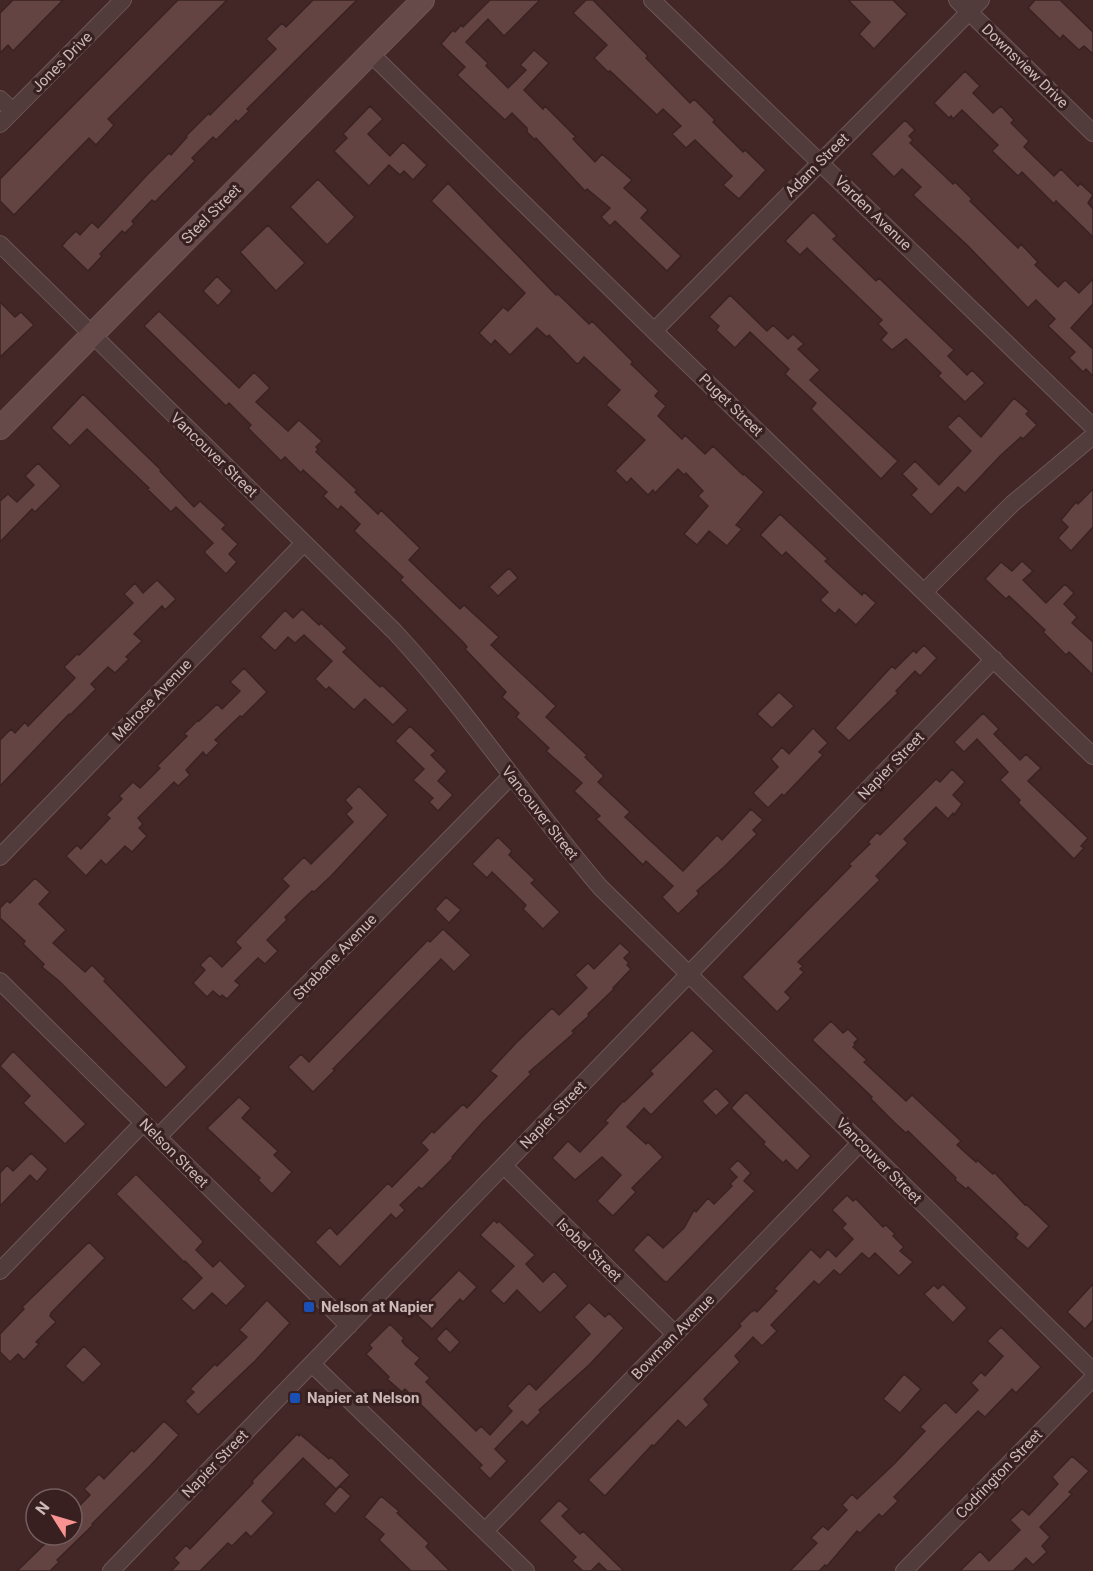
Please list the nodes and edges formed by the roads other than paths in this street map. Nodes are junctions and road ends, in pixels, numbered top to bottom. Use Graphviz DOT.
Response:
graph roads {
  1 [pos="123,0"];
  2 [pos="423,0"];
  3 [pos="652,0"];
  4 [pos="969,4"];
  5 [pos="370,53"];
  6 [pos="0,99"];
  7 [pos="13,111"];
  8 [pos="0,124"];
  9 [pos="1093,133"];
  10 [pos="819,163"];
  11 [pos="0,244"];
  12 [pos="654,331"];
  13 [pos="91,335"];
  14 [pos="1093,427"];
  15 [pos="0,428"];
  16 [pos="1093,436"];
  17 [pos="304,543"];
  18 [pos="924,592"];
  19 [pos="994,659"];
  20 [pos="1093,756"];
  21 [pos="511,777"];
  22 [pos="0,857"];
  23 [pos="689,975"];
  24 [pos="0,981"];
  25 [pos="143,1123"];
  26 [pos="158,1137"];
  27 [pos="860,1143"];
  28 [pos="504,1166"];
  29 [pos="0,1271"];
  30 [pos="349,1326"];
  31 [pos="675,1334"];
  32 [pos="312,1364"];
  33 [pos="1093,1371"];
  34 [pos="1093,1377"];
  35 [pos="485,1531"];
  36 [pos="111,1571"];
  37 [pos="526,1571"];
  38 [pos="904,1571"];
  1 -- 7 [label="street, Jones Drive"];
  2 -- 5 [label="street, Steel Street"];
  3 -- 10 [label="street, Varden Avenue"];
  4 -- 9 [label="street, Downsview Drive"];
  4 -- 10 [label="street, Adam Street"];
  5 -- 12 [label="street, Puget Street"];
  5 -- 13 [label="street, Steel Street"];
  6 -- 7 [label="street"];
  7 -- 8 [label="street, Jones Drive"];
  10 -- 12 [label="street, Adam Street"];
  10 -- 14 [label="street, Varden Avenue"];
  11 -- 13 [label="street, Vancouver Street"];
  12 -- 18 [label="street, Puget Street"];
  13 -- 15 [label="street, Steel Street"];
  13 -- 17 [label="street, Vancouver Street"];
  16 -- 18 [label="street"];
  17 -- 21 [label="street, Vancouver Street"];
  17 -- 22 [label="street, Melrose Avenue"];
  18 -- 19 [label="street, Puget Street"];
  19 -- 20 [label="street, Puget Street"];
  19 -- 23 [label="street, Napier Street"];
  21 -- 23 [label="street, Vancouver Street"];
  21 -- 26 [label="street, Strabane Avenue"];
  23 -- 27 [label="street, Vancouver Street"];
  23 -- 28 [label="street, Napier Street"];
  24 -- 25 [label="street, Nelson Street"];
  25 -- 26 [label="street, Nelson Street"];
  25 -- 29 [label="street"];
  26 -- 30 [label="street, Nelson Street"];
  27 -- 31 [label="street, Bowman Avenue"];
  27 -- 33 [label="street, Vancouver Street"];
  28 -- 30 [label="street, Napier Street"];
  28 -- 31 [label="street, Isobel Street"];
  30 -- 32 [label="street, Napier Street"];
  31 -- 35 [label="street, Bowman Avenue"];
  32 -- 35 [label="street"];
  32 -- 36 [label="street, Napier Street"];
  34 -- 38 [label="street, Codrington Street"];
  35 -- 37 [label="street"];
}
